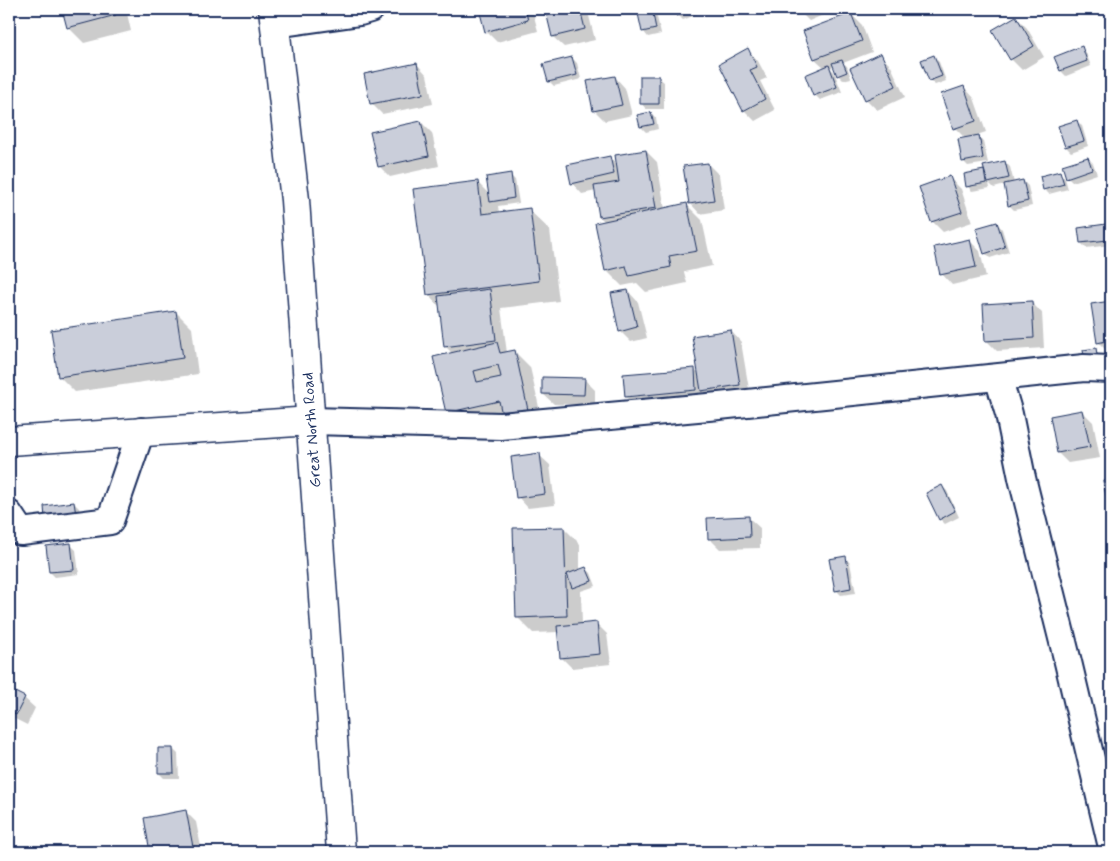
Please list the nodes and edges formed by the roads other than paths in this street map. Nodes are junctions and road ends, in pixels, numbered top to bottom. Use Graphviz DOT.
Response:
graph roads {
  1 [pos="370,9"];
  2 [pos="275,16"];
  3 [pos="1111,369"];
  4 [pos="998,376"];
  5 [pos="311,421"];
  6 [pos="141,431"];
  7 [pos="9,441"];
  8 [pos="9,514"];
  9 [pos="1111,842"];
  10 [pos="341,852"];
  1 -- 2 [label="street"];
  2 -- 5 [label="main road, Great North Road"];
  3 -- 4 [label="street"];
  4 -- 5 [label="street"];
  4 -- 9 [label="street"];
  5 -- 6 [label="main road"];
  5 -- 10 [label="main road, Great North Road"];
  6 -- 7 [label="main road"];
  6 -- 8 [label="street"];
}
